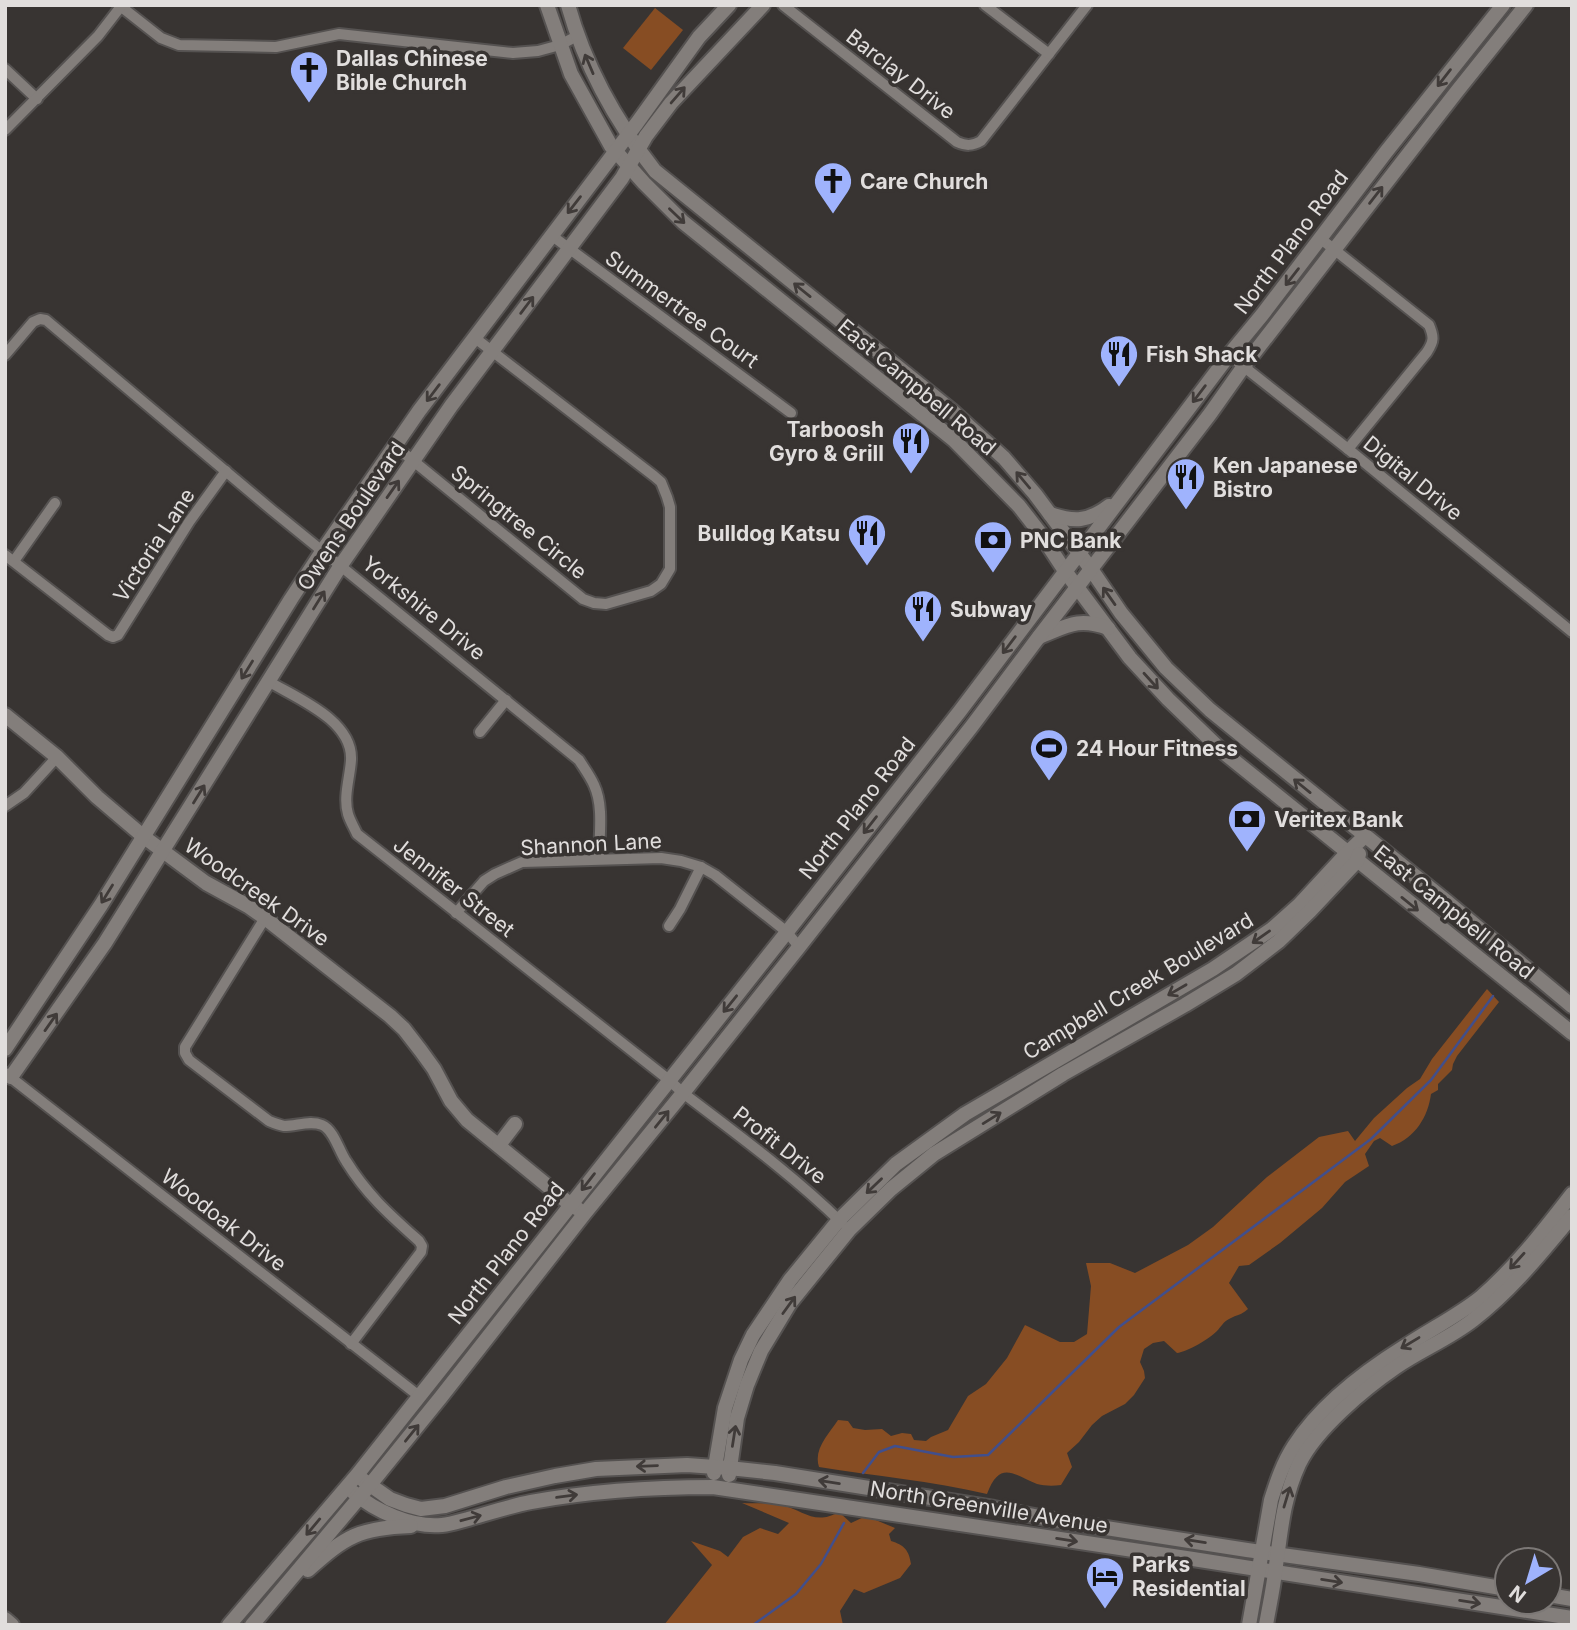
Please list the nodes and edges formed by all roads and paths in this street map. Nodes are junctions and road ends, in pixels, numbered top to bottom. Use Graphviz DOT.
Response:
graph roads {
  1 [pos="547,5"];
  2 [pos="568,5"];
  3 [pos="729,5"];
  4 [pos="763,5"];
  5 [pos="783,5"];
  6 [pos="985,5"];
  7 [pos="1087,5"];
  8 [pos="1503,5"];
  9 [pos="1526,5"];
  10 [pos="120,6"];
  11 [pos="577,36"];
  12 [pos="1473,41"];
  13 [pos="560,45"];
  14 [pos="1488,52"];
  15 [pos="1049,54"];
  16 [pos="5,69"];
  17 [pos="37,99"];
  18 [pos="5,130"];
  19 [pos="628,134"];
  20 [pos="638,150"];
  21 [pos="616,151"];
  22 [pos="1386,152"];
  23 [pos="1401,163"];
  24 [pos="629,167"];
  25 [pos="551,235"];
  26 [pos="1321,239"];
  27 [pos="569,249"];
  28 [pos="1334,249"];
  29 [pos="829,311"];
  30 [pos="815,328"];
  31 [pos="474,338"];
  32 [pos="492,352"];
  33 [pos="5,355"];
  34 [pos="1229,355"];
  35 [pos="1244,366"];
  36 [pos="931,394"];
  37 [pos="918,411"];
  38 [pos="791,413"];
  39 [pos="395,446"];
  40 [pos="1348,449"];
  41 [pos="413,461"];
  42 [pos="226,471"];
  43 [pos="1124,494"];
  44 [pos="55,503"];
  45 [pos="1050,514"];
  46 [pos="323,550"];
  47 [pos="1079,553"];
  48 [pos="10,558"];
  49 [pos="341,565"];
  50 [pos="1091,569"];
  51 [pos="1065,571"];
  52 [pos="1077,586"];
  53 [pos="1108,628"];
  54 [pos="1572,632"];
  55 [pos="1038,638"];
  56 [pos="268,681"];
  57 [pos="506,700"];
  58 [pos="960,710"];
  59 [pos="5,715"];
  60 [pos="972,726"];
  61 [pos="480,732"];
  62 [pos="57,757"];
  63 [pos="5,806"];
  64 [pos="1365,836"];
  65 [pos="144,837"];
  66 [pos="163,852"];
  67 [pos="1352,857"];
  68 [pos="599,859"];
  69 [pos="701,867"];
  70 [pos="456,913"];
  71 [pos="264,918"];
  72 [pos="669,926"];
  73 [pos="787,932"];
  74 [pos="799,947"];
  75 [pos="1235,955"];
  76 [pos="1243,968"];
  77 [pos="1572,1006"];
  78 [pos="1572,1033"];
  79 [pos="1101,1044"];
  80 [pos="5,1049"];
  81 [pos="8,1075"];
  82 [pos="669,1080"];
  83 [pos="683,1093"];
  84 [pos="515,1124"];
  85 [pos="499,1145"];
  86 [pos="1572,1194"];
  87 [pos="571,1205"];
  88 [pos="585,1213"];
  89 [pos="1572,1216"];
  90 [pos="844,1225"];
  91 [pos="351,1344"];
  92 [pos="419,1396"];
  93 [pos="441,1397"];
  94 [pos="722,1467"];
  95 [pos="352,1480"];
  96 [pos="720,1488"];
  97 [pos="365,1492"];
  98 [pos="441,1525"];
  99 [pos="1262,1553"];
  100 [pos="1277,1555"];
  101 [pos="1259,1569"];
  102 [pos="1275,1572"];
  103 [pos="1419,1574"];
  104 [pos="1493,1586"];
  105 [pos="1415,1593"];
  106 [pos="1570,1599"];
  107 [pos="273,1601"];
  108 [pos="1569,1618"];
  109 [pos="5,1619"];
  110 [pos="12,1625"];
  111 [pos="229,1625"];
  112 [pos="252,1625"];
  113 [pos="1249,1625"];
  114 [pos="1266,1625"];
  1 -- 13 [label="main road, East Campbell Road"];
  2 -- 11 [label="main road, East Campbell Road"];
  3 -- 19 [label="main road, Owens Boulevard"];
  20 -- 4 [label="main road, Owens Boulevard, one-way"];
  5 -- 15 [label="street, Barclay Drive"];
  6 -- 15 [label="street"];
  7 -- 15 [label="street"];
  8 -- 12 [label="main road, North Plano Road"];
  9 -- 14 [label="main road, North Plano Road"];
  10 -- 13 [label="street"];
  10 -- 17 [label="street"];
  11 -- 13 [label="street"];
  19 -- 11 [label="main road, East Campbell Road, one-way"];
  12 -- 14 [label="main road"];
  12 -- 22 [label="main road, North Plano Road, one-way"];
  13 -- 21 [label="main road, East Campbell Road"];
  14 -- 23 [label="main road, North Plano Road"];
  16 -- 17 [label="street"];
  17 -- 18 [label="street"];
  19 -- 20 [label="main road, East Campbell Road"];
  19 -- 21 [label="main road, Owens Boulevard"];
  20 -- 24 [label="main road, Owens Boulevard"];
  29 -- 20 [label="main road, East Campbell Road, one-way"];
  21 -- 24 [label="main road, East Campbell Road"];
  21 -- 25 [label="main road, Owens Boulevard, one-way"];
  22 -- 23 [label="main road"];
  22 -- 26 [label="main road, North Plano Road"];
  28 -- 23 [label="main road, North Plano Road, one-way"];
  24 -- 27 [label="main road, Owens Boulevard"];
  24 -- 30 [label="main road, East Campbell Road, one-way"];
  25 -- 27 [label="street, Summertree Court"];
  25 -- 31 [label="main road, Owens Boulevard"];
  26 -- 28 [label="street"];
  26 -- 34 [label="main road, North Plano Road, one-way"];
  32 -- 27 [label="main road, Owens Boulevard, one-way"];
  27 -- 38 [label="street, Summertree Court"];
  28 -- 35 [label="main road, North Plano Road"];
  28 -- 40 [label="street"];
  29 -- 30 [label="main road"];
  29 -- 36 [label="main road, East Campbell Road"];
  30 -- 37 [label="main road, East Campbell Road"];
  31 -- 32 [label="street, Springtree Circle"];
  31 -- 39 [label="main road, Owens Boulevard, one-way"];
  32 -- 41 [label="main road, Owens Boulevard"];
  32 -- 41 [label="street, Springtree Circle"];
  33 -- 42 [label="street, Yorkshire Drive"];
  34 -- 35 [label="street, Digital Drive"];
  34 -- 43 [label="main road, North Plano Road, one-way"];
  35 -- 40 [label="street, Digital Drive"];
  35 -- 50 [label="main road, North Plano Road"];
  36 -- 37 [label="main road"];
  45 -- 36 [label="main road, East Campbell Road, one-way"];
  37 -- 51 [label="main road, East Campbell Road"];
  39 -- 41 [label="street, Springtree Circle"];
  39 -- 46 [label="main road, Owens Boulevard"];
  40 -- 54 [label="street, Digital Drive"];
  49 -- 41 [label="main road, Owens Boulevard, one-way"];
  42 -- 46 [label="street, Yorkshire Drive"];
  42 -- 48 [label="street, Victoria Lane"];
  43 -- 45 [label="main road"];
  43 -- 47 [label="main road, North Plano Road"];
  44 -- 48 [label="street"];
  45 -- 47 [label="main road, East Campbell Road"];
  46 -- 49 [label="street, Yorkshire Drive"];
  46 -- 65 [label="main road, Owens Boulevard, one-way"];
  47 -- 50 [label="main road, East Campbell Road"];
  47 -- 51 [label="main road, North Plano Road"];
  56 -- 49 [label="main road, Owens Boulevard, one-way"];
  49 -- 57 [label="street, Yorkshire Drive"];
  50 -- 52 [label="main road, North Plano Road"];
  64 -- 50 [label="main road, East Campbell Road, one-way"];
  51 -- 52 [label="main road, East Campbell Road"];
  51 -- 58 [label="main road, North Plano Road, one-way"];
  52 -- 53 [label="main road, East Campbell Road"];
  52 -- 55 [label="main road, North Plano Road"];
  53 -- 55 [label="main road"];
  53 -- 67 [label="main road, East Campbell Road, one-way"];
  55 -- 60 [label="main road, North Plano Road"];
  66 -- 56 [label="main road, Owens Boulevard, one-way"];
  56 -- 70 [label="street, Jennifer Street"];
  57 -- 61 [label="street"];
  57 -- 68 [label="street, Yorkshire Drive"];
  58 -- 60 [label="main road"];
  58 -- 73 [label="main road, North Plano Road, one-way"];
  59 -- 62 [label="main road, Woodcreek Drive"];
  60 -- 74 [label="main road, North Plano Road"];
  62 -- 63 [label="street"];
  62 -- 65 [label="main road, Woodcreek Drive"];
  64 -- 67 [label="main road, Campbell Creek Boulevard"];
  64 -- 77 [label="main road, East Campbell Road"];
  65 -- 66 [label="main road, Woodcreek Drive"];
  65 -- 80 [label="main road, Owens Boulevard, one-way"];
  66 -- 71 [label="main road, Woodcreek Drive"];
  81 -- 66 [label="main road, Owens Boulevard, one-way"];
  67 -- 75 [label="main road, Campbell Creek Boulevard, one-way"];
  67 -- 76 [label="main road, Campbell Creek Boulevard"];
  67 -- 78 [label="main road, East Campbell Road, one-way"];
  68 -- 69 [label="street, Shannon Lane"];
  68 -- 70 [label="street, Shannon Lane"];
  69 -- 72 [label="street"];
  69 -- 73 [label="street, Shannon Lane"];
  70 -- 82 [label="street, Jennifer Street"];
  71 -- 85 [label="main road, Woodcreek Drive"];
  71 -- 91 [label="street"];
  73 -- 74 [label="street, Shannon Lane"];
  73 -- 82 [label="main road, North Plano Road, one-way"];
  74 -- 83 [label="main road, North Plano Road"];
  75 -- 76 [label="main road"];
  75 -- 79 [label="main road, Campbell Creek Boulevard, one-way"];
  76 -- 79 [label="main road, Campbell Creek Boulevard"];
  79 -- 90 [label="main road, Campbell Creek Boulevard"];
  81 -- 91 [label="street, Woodoak Drive"];
  82 -- 83 [label="street, Jennifer Street"];
  82 -- 87 [label="main road, North Plano Road, one-way"];
  88 -- 83 [label="main road, North Plano Road, one-way"];
  83 -- 90 [label="street, Profit Drive"];
  84 -- 85 [label="main road"];
  85 -- 87 [label="main road, Woodcreek Drive"];
  86 -- 99 [label="main road, one-way"];
  87 -- 88 [label="main road, Woodcreek Drive"];
  87 -- 92 [label="main road, North Plano Road"];
  88 -- 93 [label="main road, North Plano Road"];
  100 -- 89 [label="main road, one-way"];
  90 -- 94 [label="main road, Campbell Creek Boulevard"];
  91 -- 92 [label="street, Woodoak Drive"];
  92 -- 93 [label="main road"];
  92 -- 95 [label="main road, North Plano Road"];
  97 -- 93 [label="main road, North Plano Road, one-way"];
  94 -- 96 [label="main road, Campbell Creek Boulevard"];
  94 -- 97 [label="main road, North Greenville Avenue, one-way"];
  99 -- 94 [label="main road, North Greenville Avenue, one-way"];
  95 -- 97 [label="main road"];
  95 -- 111 [label="main road, North Plano Road, one-way"];
  98 -- 96 [label="main road, North Greenville Avenue, one-way"];
  96 -- 101 [label="main road, North Greenville Avenue, one-way"];
  97 -- 98 [label="main road, North Greenville Avenue"];
  97 -- 107 [label="main road, North Plano Road"];
  98 -- 107 [label="main road"];
  99 -- 100 [label="main road, North Greenville Avenue"];
  99 -- 101 [label="main road"];
  100 -- 102 [label="main road"];
  100 -- 103 [label="main road, North Greenville Avenue"];
  101 -- 102 [label="main road, North Greenville Avenue"];
  101 -- 113 [label="main road"];
  102 -- 105 [label="main road, North Greenville Avenue, one-way"];
  102 -- 114 [label="main road"];
  103 -- 104 [label="main road, North Greenville Avenue"];
  103 -- 105 [label="main road"];
  105 -- 108 [label="main road, North Greenville Avenue, one-way"];
  106 -- 108 [label="main road"];
  107 -- 112 [label="main road, North Plano Road"];
  109 -- 110 [label="main road"];
}
